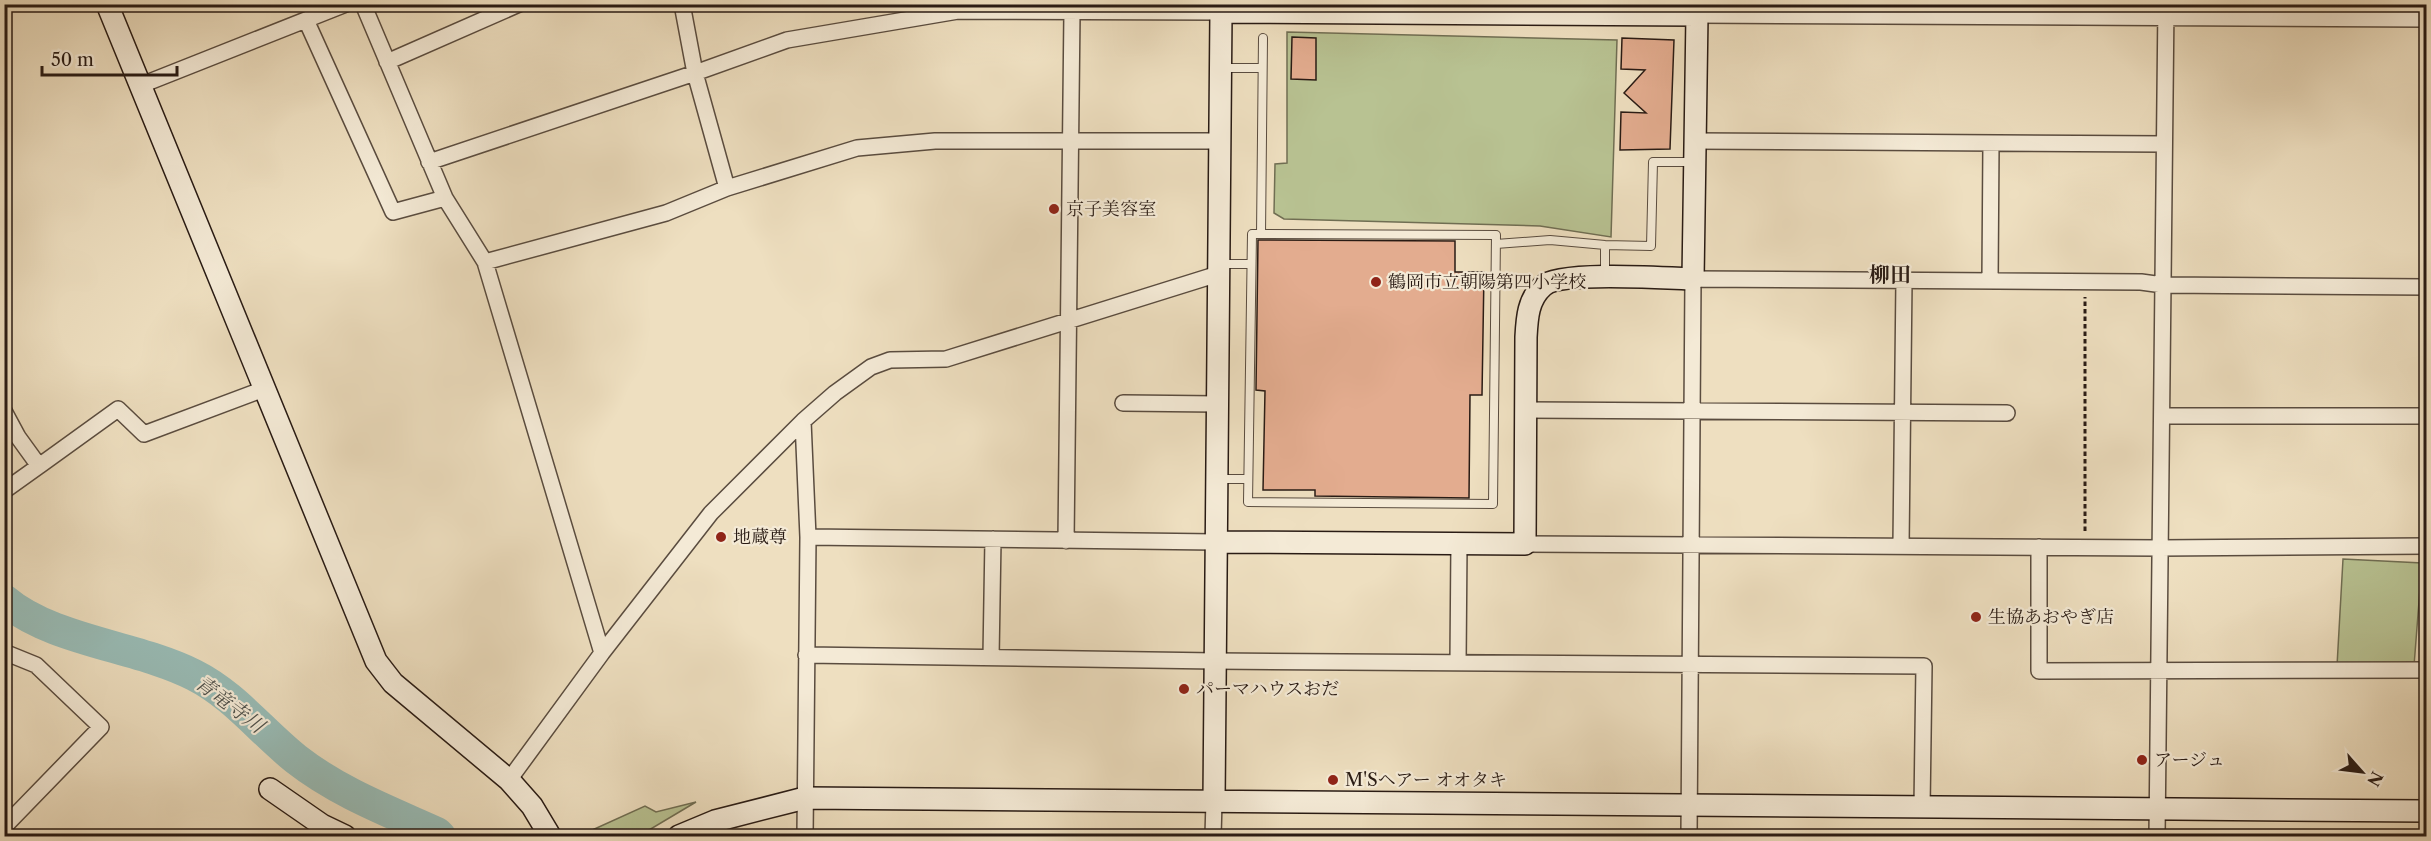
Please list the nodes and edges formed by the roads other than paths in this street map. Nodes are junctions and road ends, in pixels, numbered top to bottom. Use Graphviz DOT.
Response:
graph roads {
  1 [pos="107,4"];
  2 [pos="346,4"];
  3 [pos="363,4"];
  4 [pos="519,4"];
  5 [pos="682,4"];
  6 [pos="957,8"];
  7 [pos="1071,8"];
  8 [pos="1221,8"];
  9 [pos="2054,11"];
  10 [pos="2165,11"];
  11 [pos="1697,15"];
  12 [pos="2427,19"];
  13 [pos="306,20"];
  14 [pos="1263,38"];
  15 [pos="387,62"];
  16 [pos="1220,68"];
  17 [pos="1262,68"];
  18 [pos="695,74"];
  19 [pos="139,86"];
  20 [pos="1071,141"];
  21 [pos="1220,141"];
  22 [pos="1695,141"];
  23 [pos="1991,143"];
  24 [pos="2164,144"];
  25 [pos="429,162"];
  26 [pos="1695,162"];
  27 [pos="727,188"];
  28 [pos="445,198"];
  29 [pos="1261,234"];
  30 [pos="1496,244"];
  31 [pos="1605,245"];
  32 [pos="485,262"];
  33 [pos="1251,264"];
  34 [pos="1218,269"];
  35 [pos="1605,278"];
  36 [pos="1693,279"];
  37 [pos="1904,280"];
  38 [pos="1990,281"];
  39 [pos="2163,285"];
  40 [pos="2427,287"];
  41 [pos="1067,322"];
  42 [pos="264,389"];
  43 [pos="1123,403"];
  44 [pos="1217,404"];
  45 [pos="1526,410"];
  46 [pos="4,411"];
  47 [pos="1693,411"];
  48 [pos="1903,413"];
  49 [pos="2007,413"];
  50 [pos="2162,416"];
  51 [pos="2427,416"];
  52 [pos="803,422"];
  53 [pos="39,466"];
  54 [pos="1216,479"];
  55 [pos="1248,479"];
  56 [pos="4,491"];
  57 [pos="808,537"];
  58 [pos="993,539"];
  59 [pos="1066,541"];
  60 [pos="1215,542"];
  61 [pos="1459,543"];
  62 [pos="1525,544"];
  63 [pos="1692,545"];
  64 [pos="1901,546"];
  65 [pos="2427,546"];
  66 [pos="2039,547"];
  67 [pos="2160,548"];
  68 [pos="4,652"];
  69 [pos="602,653"];
  70 [pos="806,655"];
  71 [pos="991,657"];
  72 [pos="1215,661"];
  73 [pos="1458,663"];
  74 [pos="1691,664"];
  75 [pos="2427,670"];
  76 [pos="2159,671"];
  77 [pos="509,780"];
  78 [pos="270,789"];
  79 [pos="805,798"];
  80 [pos="1214,801"];
  81 [pos="1689,805"];
  82 [pos="1922,807"];
  83 [pos="2158,808"];
  84 [pos="2427,810"];
  85 [pos="6,834"];
  86 [pos="345,837"];
  87 [pos="550,837"];
  88 [pos="680,837"];
  89 [pos="805,837"];
  90 [pos="1213,837"];
  91 [pos="1689,837"];
  92 [pos="2157,837"];
  1 -- 19 [label="street"];
  2 -- 13 [label="street"];
  3 -- 15 [label="street"];
  4 -- 15 [label="street"];
  5 -- 18 [label="street"];
  6 -- 7 [label="street"];
  6 -- 18 [label="street"];
  7 -- 8 [label="street"];
  7 -- 20 [label="street"];
  8 -- 11 [label="street"];
  8 -- 16 [label="street"];
  9 -- 10 [label="street"];
  9 -- 11 [label="street"];
  10 -- 12 [label="street"];
  10 -- 24 [label="street"];
  11 -- 22 [label="street"];
  13 -- 19 [label="street"];
  13 -- 28 [label="street"];
  14 -- 17 [label="lane"];
  15 -- 25 [label="street"];
  16 -- 17 [label="lane"];
  16 -- 21 [label="street"];
  17 -- 29 [label="lane"];
  18 -- 25 [label="street"];
  18 -- 27 [label="street"];
  19 -- 42 [label="street"];
  20 -- 21 [label="street"];
  20 -- 27 [label="street"];
  20 -- 41 [label="street"];
  21 -- 34 [label="street"];
  22 -- 23 [label="street"];
  22 -- 26 [label="street"];
  23 -- 24 [label="street"];
  23 -- 38 [label="street"];
  24 -- 39 [label="street"];
  25 -- 28 [label="street"];
  26 -- 31 [label="lane"];
  26 -- 36 [label="street"];
  27 -- 32 [label="street"];
  28 -- 32 [label="street"];
  29 -- 30 [label="lane"];
  29 -- 33 [label="lane"];
  30 -- 31 [label="lane"];
  30 -- 55 [label="lane"];
  31 -- 35 [label="lane"];
  32 -- 69 [label="street"];
  33 -- 34 [label="lane"];
  33 -- 55 [label="lane"];
  34 -- 41 [label="street"];
  34 -- 44 [label="street"];
  35 -- 36 [label="street"];
  35 -- 45 [label="street"];
  36 -- 37 [label="street"];
  36 -- 47 [label="street"];
  37 -- 38 [label="street"];
  37 -- 48 [label="street"];
  38 -- 39 [label="street"];
  39 -- 40 [label="street"];
  39 -- 50 [label="street"];
  41 -- 52 [label="street"];
  41 -- 59 [label="street"];
  42 -- 53 [label="street"];
  42 -- 77 [label="street"];
  43 -- 44 [label="street"];
  44 -- 54 [label="street"];
  45 -- 47 [label="street"];
  45 -- 62 [label="street"];
  46 -- 53 [label="street"];
  47 -- 48 [label="street"];
  47 -- 63 [label="street"];
  48 -- 49 [label="street"];
  48 -- 64 [label="street"];
  50 -- 51 [label="street"];
  50 -- 67 [label="street"];
  52 -- 57 [label="street"];
  52 -- 69 [label="street"];
  53 -- 56 [label="street"];
  54 -- 55 [label="lane"];
  54 -- 60 [label="street"];
  57 -- 58 [label="street"];
  57 -- 70 [label="street"];
  58 -- 59 [label="street"];
  58 -- 71 [label="street"];
  59 -- 60 [label="street"];
  60 -- 61 [label="street"];
  60 -- 72 [label="street"];
  61 -- 62 [label="street"];
  61 -- 73 [label="street"];
  62 -- 63 [label="street"];
  63 -- 64 [label="street"];
  63 -- 74 [label="street"];
  64 -- 66 [label="street"];
  65 -- 67 [label="street"];
  66 -- 67 [label="street"];
  66 -- 76 [label="street"];
  67 -- 76 [label="street"];
  68 -- 85 [label="street"];
  69 -- 77 [label="street"];
  70 -- 71 [label="street"];
  70 -- 79 [label="street"];
  71 -- 72 [label="street"];
  72 -- 73 [label="street"];
  72 -- 80 [label="street"];
  73 -- 74 [label="street"];
  74 -- 81 [label="street"];
  74 -- 82 [label="street"];
  75 -- 76 [label="street"];
  76 -- 83 [label="street"];
  77 -- 87 [label="street"];
  78 -- 86 [label="street"];
  79 -- 80 [label="street"];
  79 -- 88 [label="street"];
  79 -- 89 [label="street"];
  80 -- 81 [label="street"];
  80 -- 90 [label="street"];
  81 -- 82 [label="street"];
  81 -- 91 [label="street"];
  82 -- 83 [label="street"];
  83 -- 84 [label="street"];
  83 -- 92 [label="street"];
}
